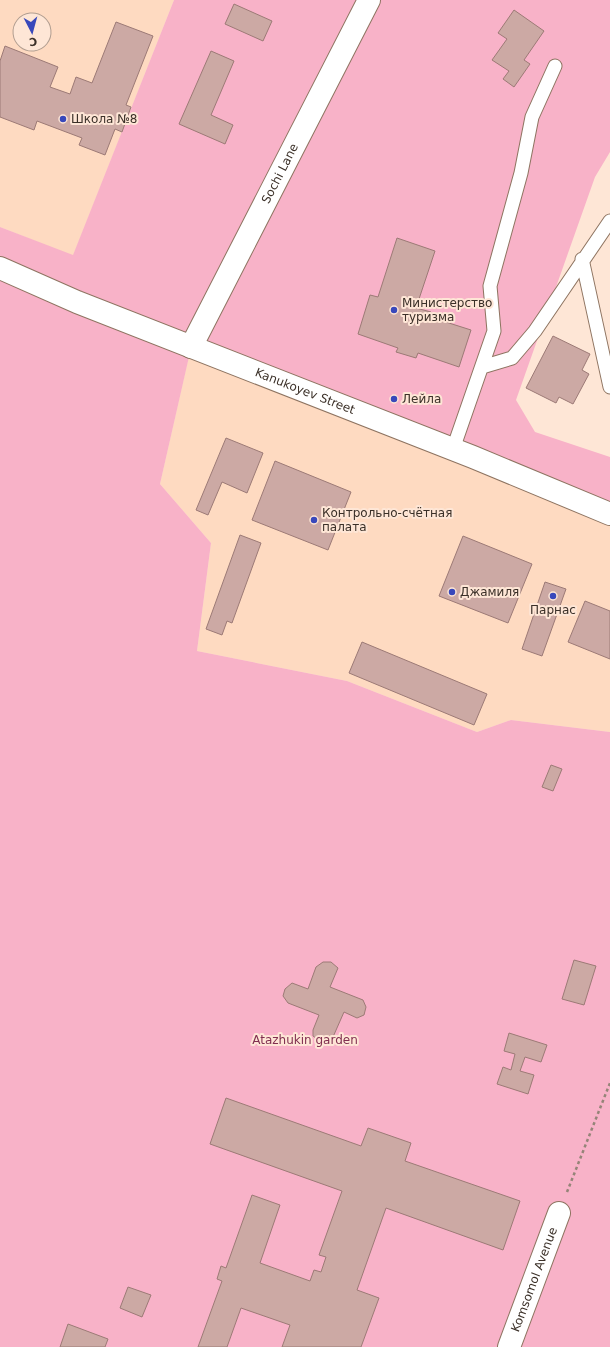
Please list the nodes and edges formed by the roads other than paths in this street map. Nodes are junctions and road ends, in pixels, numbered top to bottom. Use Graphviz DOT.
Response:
graph roads {
  1 [pos="369,0"];
  2 [pos="555,66"];
  3 [pos="610,221"];
  4 [pos="582,259"];
  5 [pos="0,268"];
  6 [pos="191,347"];
  7 [pos="482,367"];
  8 [pos="610,387"];
  9 [pos="453,449"];
  10 [pos="610,514"];
  11 [pos="559,1213"];
  12 [pos="508,1347"];
  1 -- 6 [label="street, Sochi Lane"];
  2 -- 7 [label="lane"];
  3 -- 4 [label="lane"];
  4 -- 7 [label="lane"];
  4 -- 8 [label="lane"];
  5 -- 6 [label="street, Kanukoyev Street"];
  6 -- 9 [label="street, Kanukoyev Street"];
  7 -- 9 [label="lane"];
  9 -- 10 [label="street, Kanukoyev Street"];
  11 -- 12 [label="street, Komsomol Avenue"];
}
